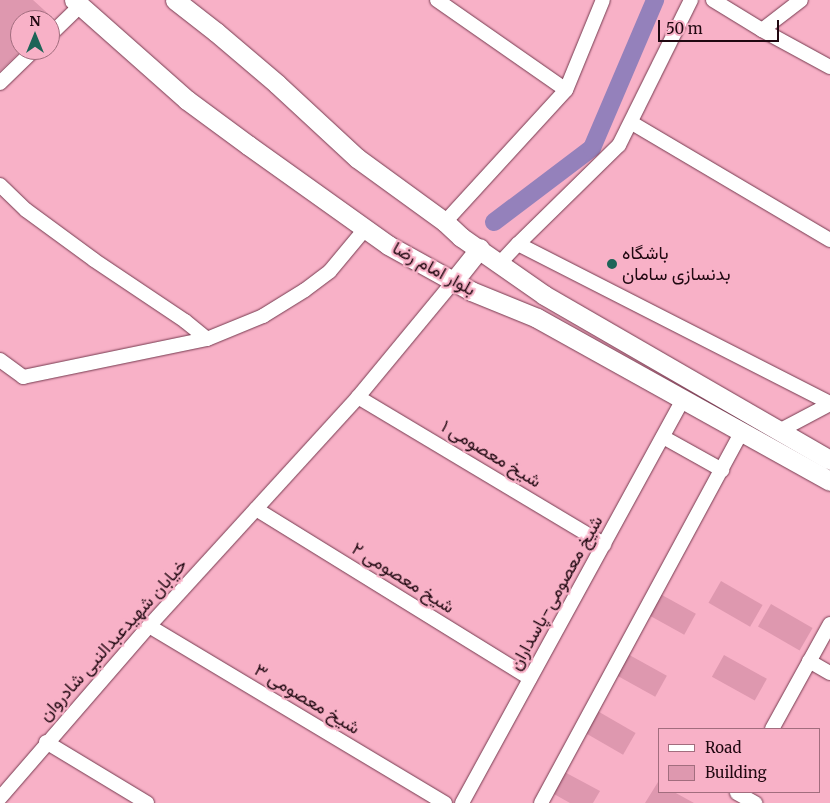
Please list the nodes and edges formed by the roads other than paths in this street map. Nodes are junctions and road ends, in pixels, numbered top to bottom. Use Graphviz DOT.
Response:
graph roads {
  1 [pos="175,0"];
  2 [pos="436,0"];
  3 [pos="603,0"];
  4 [pos="690,0"];
  5 [pos="713,0"];
  6 [pos="802,0"];
  7 [pos="77,3"];
  8 [pos="60,23"];
  9 [pos="762,30"];
  10 [pos="24,60"];
  11 [pos="830,67"];
  12 [pos="0,83"];
  13 [pos="566,90"];
  14 [pos="632,123"];
  15 [pos="0,185"];
  16 [pos="445,222"];
  17 [pos="365,229"];
  18 [pos="830,240"];
  19 [pos="518,244"];
  20 [pos="480,248"];
  21 [pos="500,263"];
  22 [pos="453,282"];
  23 [pos="207,339"];
  24 [pos="0,360"];
  25 [pos="358,397"];
  26 [pos="683,400"];
  27 [pos="830,403"];
  28 [pos="779,430"];
  29 [pos="742,432"];
  30 [pos="663,437"];
  31 [pos="830,460"];
  32 [pos="722,470"];
  33 [pos="830,481"];
  34 [pos="256,509"];
  35 [pos="604,544"];
  36 [pos="830,624"];
  37 [pos="149,626"];
  38 [pos="810,661"];
  39 [pos="830,673"];
  40 [pos="530,678"];
  41 [pos="773,728"];
  42 [pos="46,742"];
  43 [pos="736,796"];
  44 [pos="0,798"];
  45 [pos="148,803"];
  46 [pos="445,803"];
  47 [pos="462,803"];
  48 [pos="541,803"];
  49 [pos="755,803"];
  1 -- 16 [label="main road"];
  2 -- 13 [label="street"];
  3 -- 13 [label="street"];
  4 -- 14 [label="street"];
  5 -- 9 [label="street"];
  6 -- 9 [label="street"];
  7 -- 8 [label="street"];
  7 -- 17 [label="main road, بلوار امام رضا"];
  9 -- 11 [label="street"];
  10 -- 12 [label="street"];
  13 -- 16 [label="street"];
  14 -- 18 [label="street"];
  14 -- 19 [label="street"];
  15 -- 23 [label="street"];
  16 -- 20 [label="main road"];
  17 -- 22 [label="main road, بلوار امام رضا"];
  17 -- 23 [label="street"];
  19 -- 21 [label="street"];
  19 -- 27 [label="street"];
  20 -- 21 [label="main road"];
  20 -- 22 [label="main road"];
  21 -- 28 [label="main road"];
  22 -- 25 [label="street"];
  22 -- 26 [label="main road, بلوار امام رضا"];
  23 -- 24 [label="street"];
  25 -- 34 [label="street, خیابان شهیدعبدالنبی شادروان"];
  25 -- 35 [label="street, شیخ معصومی ١"];
  26 -- 29 [label="main road, بلوار امام رضا"];
  26 -- 30 [label="street, شیخ معصومی-پاسداران"];
  27 -- 28 [label="street"];
  28 -- 31 [label="main road"];
  29 -- 32 [label="street"];
  29 -- 33 [label="main road, بلوار امام رضا"];
  30 -- 32 [label="street"];
  30 -- 35 [label="street, شیخ معصومی-پاسداران"];
  32 -- 48 [label="street"];
  34 -- 37 [label="street, خیابان شهیدعبدالنبی شادروان"];
  34 -- 40 [label="street, شیخ معصومی ٢"];
  35 -- 40 [label="street, شیخ معصومی-پاسداران"];
  36 -- 38 [label="street"];
  37 -- 42 [label="street, خیابان شهیدعبدالنبی شادروان"];
  37 -- 46 [label="street, شیخ معصومی ٣"];
  38 -- 39 [label="street"];
  38 -- 41 [label="street"];
  40 -- 47 [label="street, شیخ معصومی-پاسداران"];
  42 -- 44 [label="street, خیابان شهیدعبدالنبی شادروان"];
  42 -- 45 [label="street"];
  43 -- 49 [label="street"];
}
